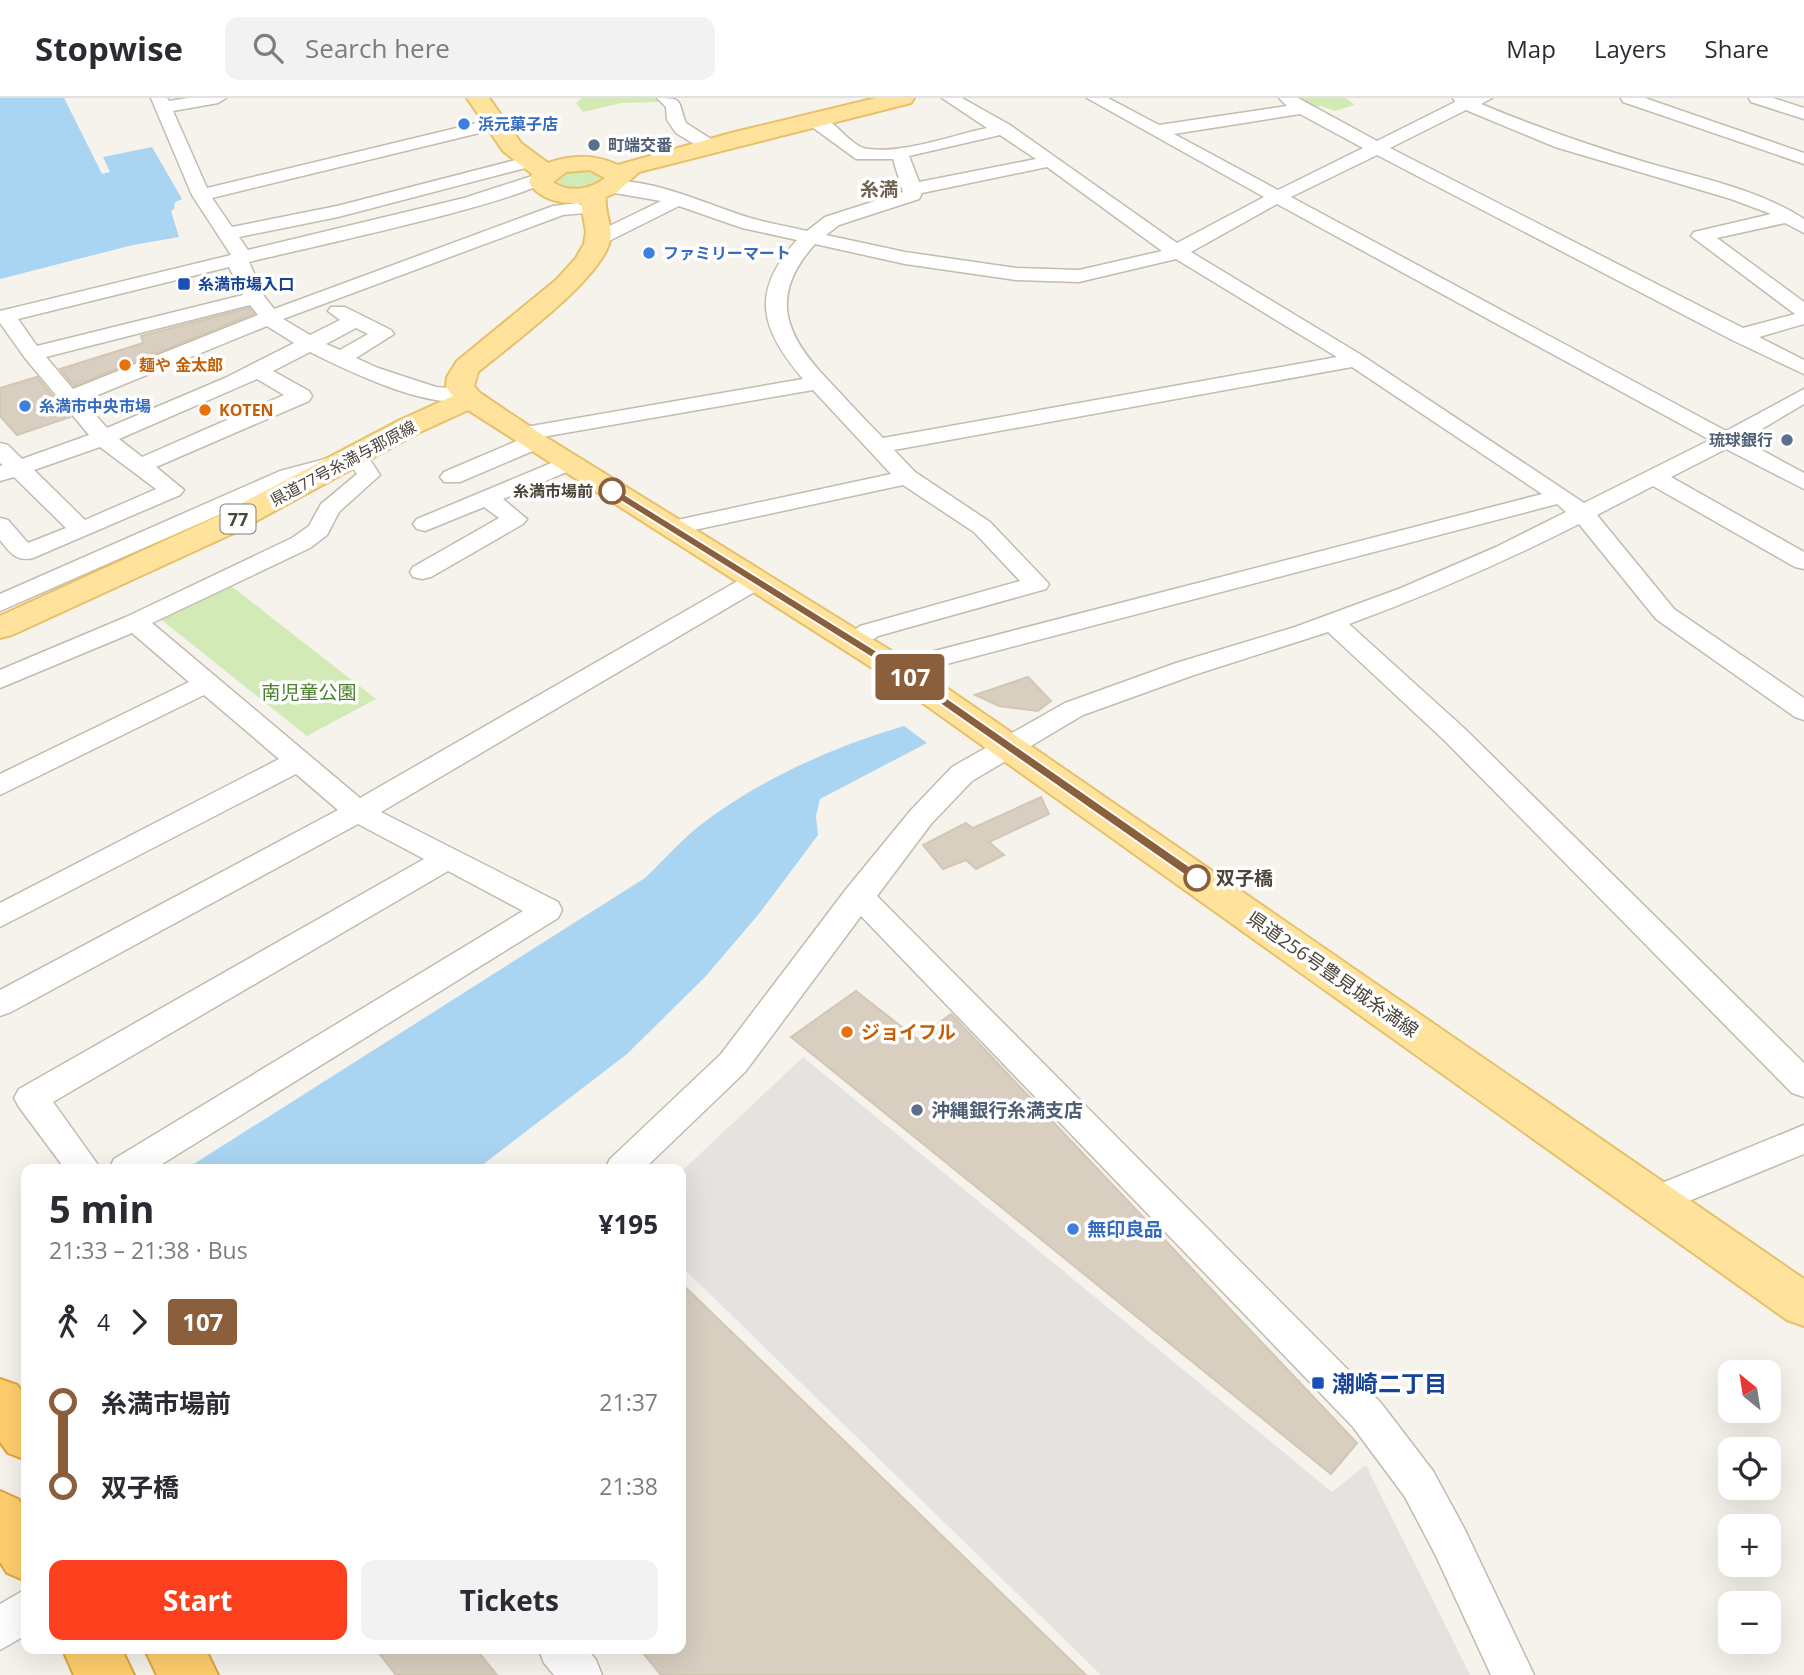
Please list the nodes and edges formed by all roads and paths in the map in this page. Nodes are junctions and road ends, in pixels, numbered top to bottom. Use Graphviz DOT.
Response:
graph roads {
  1 [pos="218,98"];
  2 [pos="478,98"];
  3 [pos="665,98"];
  4 [pos="903,98"];
  5 [pos="950,98"];
  6 [pos="1095,98"];
  7 [pos="1287,98"];
  8 [pos="1485,98"];
  9 [pos="1629,98"];
  10 [pos="1757,98"];
  11 [pos="1463,101"];
  12 [pos="161,103"];
  13 [pos="1302,109"];
  14 [pos="1804,114"];
  15 [pos="814,120"];
  16 [pos="1004,129"];
  17 [pos="503,131"];
  18 [pos="1156,131"];
  19 [pos="1794,134"];
  20 [pos="739,138"];
  21 [pos="705,144"];
  22 [pos="1767,146"];
  23 [pos="1378,149"];
  24 [pos="899,153"];
  25 [pos="1804,159"];
  26 [pos="1052,162"];
  27 [pos="577,183"];
  28 [pos="911,188"];
  29 [pos="201,195"];
  30 [pos="1277,197"];
  31 [pos="678,199"];
  32 [pos="1796,222"];
  33 [pos="229,233"];
  34 [pos="809,239"];
  35 [pos="591,249"];
  36 [pos="1177,250"];
  37 [pos="240,259"];
  38 [pos="255,298"];
  39 [pos="315,300"];
  40 [pos="1804,312"];
  41 [pos="3,317"];
  42 [pos="270,317"];
  43 [pos="1804,318"];
  44 [pos="356,320"];
  45 [pos="1739,336"];
  46 [pos="310,344"];
  47 [pos="32,354"];
  48 [pos="340,359"];
  49 [pos="1356,359"];
  50 [pos="1804,368"];
  51 [pos="258,370"];
  52 [pos="819,383"];
  53 [pos="1804,395"];
  54 [pos="469,397"];
  55 [pos="69,399"];
  56 [pos="103,438"];
  57 [pos="528,438"];
  58 [pos="1727,440"];
  59 [pos="878,446"];
  60 [pos="0,450"];
  61 [pos="351,456"];
  62 [pos="568,463"];
  63 [pos="141,466"];
  64 [pos="9,471"];
  65 [pos="452,477"];
  66 [pos="907,477"];
  67 [pos="1653,477"];
  68 [pos="1804,482"];
  69 [pos="301,486"];
  70 [pos="1561,496"];
  71 [pos="488,499"];
  72 [pos="335,503"];
  73 [pos="1584,513"];
  74 [pos="425,524"];
  75 [pos="0,525"];
  76 [pos="671,528"];
  77 [pos="82,530"];
  78 [pos="24,553"];
  79 [pos="1804,562"];
  80 [pos="0,563"];
  81 [pos="422,572"];
  82 [pos="757,580"];
  83 [pos="1,620"];
  84 [pos="1331,621"];
  85 [pos="135,622"];
  86 [pos="854,641"];
  87 [pos="897,668"];
  88 [pos="0,680"];
  89 [pos="207,684"];
  90 [pos="1798,700"];
  91 [pos="1010,746"];
  92 [pos="298,761"];
  93 [pos="0,786"];
  94 [pos="358,812"];
  95 [pos="448,858"];
  96 [pos="858,895"];
  97 [pos="0,916"];
  98 [pos="0,1004"];
  99 [pos="1804,1084"];
  100 [pos="1804,1139"];
  101 [pos="80,1164"];
  102 [pos="134,1164"];
  103 [pos="627,1164"];
  104 [pos="1657,1199"];
  105 [pos="1804,1305"];
  106 [pos="0,1401"];
  107 [pos="21,1430"];
  108 [pos="21,1614"];
  109 [pos="0,1629"];
  110 [pos="93,1654"];
  111 [pos="175,1654"];
  112 [pos="564,1654"];
  113 [pos="106,1675"];
  114 [pos="190,1675"];
  115 [pos="582,1675"];
  116 [pos="1513,1675"];
  1 -- 12 [label="street"];
  2 -- 17 [label="main road"];
  3 -- 21 [label="street"];
  4 -- 15 [label="main road"];
  5 -- 16 [label="street"];
  6 -- 18 [label="street"];
  7 -- 13 [label="street"];
  8 -- 11 [label="street"];
  9 -- 22 [label="street"];
  10 -- 14 [label="street"];
  11 -- 23 [label="street"];
  11 -- 32 [label="street"];
  12 -- 29 [label="street"];
  13 -- 18 [label="street"];
  13 -- 23 [label="street"];
  15 -- 20 [label="main road"];
  15 -- 24 [label="street"];
  16 -- 24 [label="street"];
  16 -- 26 [label="street"];
  17 -- 27 [label="main road"];
  17 -- 27 [label="main road"];
  17 -- 29 [label="street"];
  18 -- 30 [label="street"];
  19 -- 22 [label="street"];
  20 -- 21 [label="main road"];
  20 -- 27 [label="main road"];
  21 -- 27 [label="main road"];
  22 -- 25 [label="street"];
  23 -- 30 [label="street"];
  23 -- 45 [label="street"];
  24 -- 28 [label="street"];
  26 -- 28 [label="street"];
  26 -- 36 [label="street"];
  27 -- 31 [label="street"];
  27 -- 33 [label="street"];
  27 -- 35 [label="main road"];
  27 -- 37 [label="street"];
  27 -- 39 [label="street"];
  28 -- 34 [label="street"];
  29 -- 33 [label="street"];
  30 -- 36 [label="street"];
  30 -- 58 [label="street"];
  31 -- 34 [label="street"];
  31 -- 35 [label="street"];
  32 -- 40 [label="street"];
  33 -- 37 [label="street"];
  34 -- 36 [label="street"];
  34 -- 52 [label="street"];
  35 -- 54 [label="main road"];
  36 -- 49 [label="street"];
  37 -- 38 [label="street"];
  37 -- 41 [label="street"];
  38 -- 42 [label="street"];
  38 -- 47 [label="street"];
  39 -- 42 [label="street"];
  39 -- 44 [label="street"];
  41 -- 47 [label="street"];
  42 -- 46 [label="street"];
  42 -- 55 [label="street"];
  43 -- 45 [label="street"];
  44 -- 46 [label="street"];
  44 -- 48 [label="street"];
  45 -- 50 [label="street"];
  46 -- 48 [label="street"];
  46 -- 51 [label="street"];
  47 -- 55 [label="street"];
  48 -- 54 [label="street"];
  49 -- 59 [label="street"];
  49 -- 70 [label="street"];
  51 -- 56 [label="street"];
  51 -- 63 [label="street"];
  52 -- 57 [label="street"];
  52 -- 59 [label="street"];
  53 -- 58 [label="street"];
  54 -- 57 [label="main road, 県道256号豊見城糸満線"];
  54 -- 61 [label="main road, 県道77号糸満与那原線 / 77"];
  55 -- 56 [label="street"];
  56 -- 63 [label="street"];
  56 -- 64 [label="street"];
  57 -- 62 [label="main road, 県道256号豊見城糸満線"];
  57 -- 65 [label="street"];
  58 -- 67 [label="street"];
  58 -- 68 [label="street"];
  59 -- 66 [label="street"];
  60 -- 64 [label="street"];
  61 -- 69 [label="main road, 県道77号糸満与那原線 / 77"];
  61 -- 72 [label="street"];
  61 -- 83 [label="street"];
  62 -- 71 [label="street"];
  62 -- 76 [label="main road, 県道256号豊見城糸満線"];
  63 -- 77 [label="street"];
  64 -- 77 [label="street"];
  66 -- 76 [label="street"];
  66 -- 86 [label="street"];
  67 -- 73 [label="street"];
  67 -- 79 [label="street"];
  69 -- 72 [label="street"];
  69 -- 83 [label="main road, 県道77号糸満与那原線 / 77"];
  70 -- 73 [label="street"];
  70 -- 87 [label="street"];
  71 -- 74 [label="street"];
  71 -- 81 [label="street"];
  72 -- 85 [label="street"];
  73 -- 84 [label="street"];
  73 -- 90 [label="street"];
  75 -- 78 [label="street"];
  76 -- 82 [label="main road, 県道256号豊見城糸満線"];
  77 -- 78 [label="street"];
  78 -- 80 [label="street"];
  82 -- 86 [label="main road, 県道256号豊見城糸満線"];
  82 -- 94 [label="street"];
  84 -- 91 [label="street"];
  84 -- 99 [label="street"];
  85 -- 88 [label="street"];
  85 -- 89 [label="street"];
  86 -- 87 [label="main road, 県道256号豊見城糸満線"];
  87 -- 91 [label="main road, 県道256号豊見城糸満線"];
  89 -- 92 [label="street"];
  89 -- 93 [label="street"];
  91 -- 96 [label="street"];
  91 -- 104 [label="main road, 県道256号豊見城糸満線"];
  92 -- 94 [label="street"];
  92 -- 97 [label="street"];
  94 -- 95 [label="street"];
  94 -- 98 [label="street"];
  95 -- 101 [label="street"];
  95 -- 102 [label="street"];
  96 -- 103 [label="street"];
  96 -- 116 [label="street"];
  100 -- 104 [label="street"];
  104 -- 105 [label="main road, 県道256号豊見城糸満線"];
  106 -- 107 [label="highway"];
  108 -- 109 [label="street"];
  110 -- 113 [label="highway"];
  111 -- 114 [label="highway"];
  112 -- 115 [label="street"];
}
